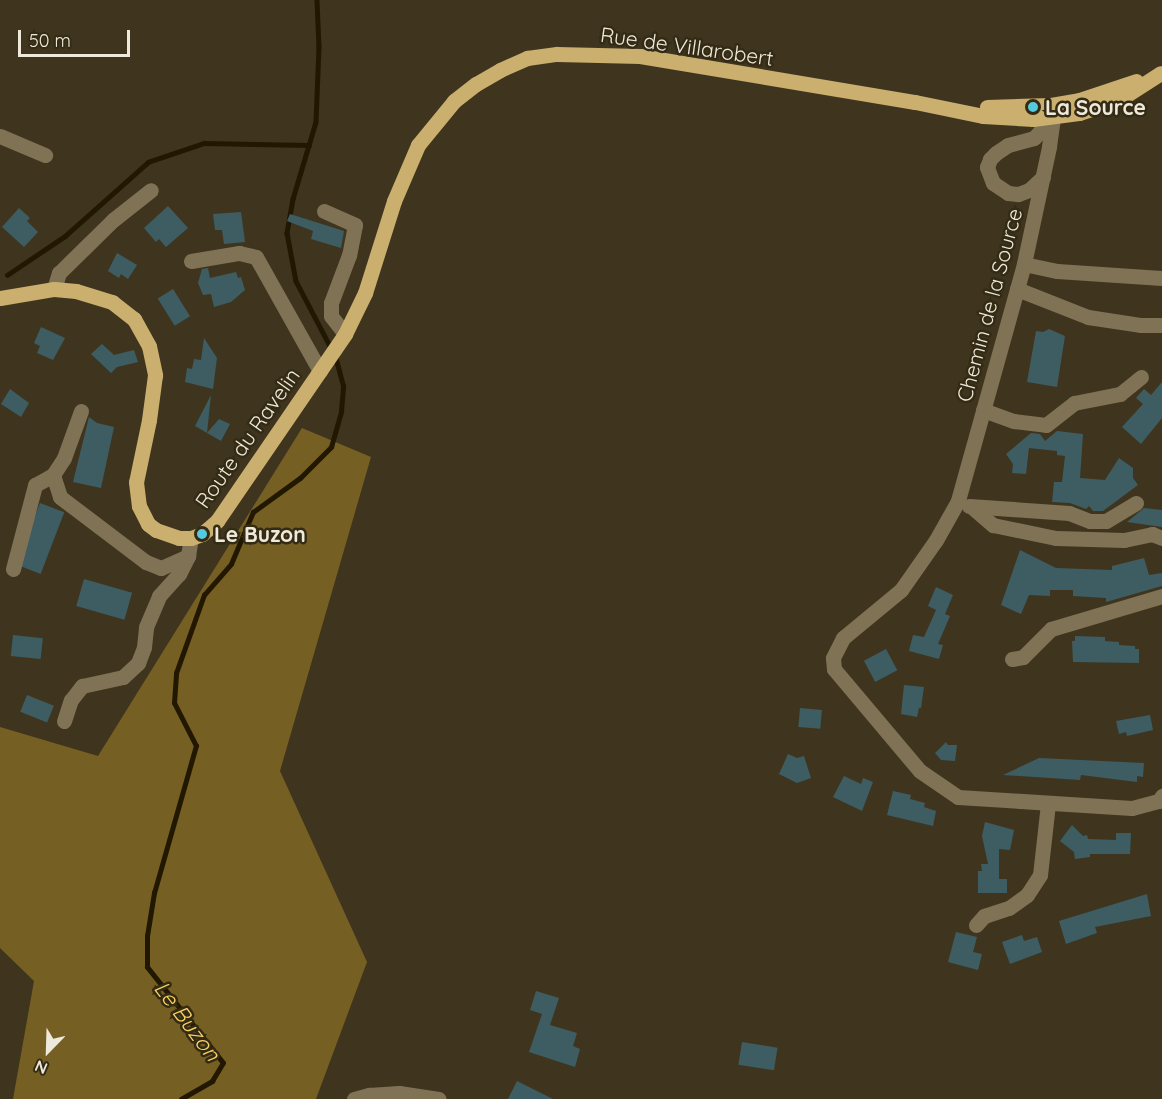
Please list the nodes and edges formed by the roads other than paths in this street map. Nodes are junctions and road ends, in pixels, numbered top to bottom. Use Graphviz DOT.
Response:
graph roads {
  1 [pos="1162,72"];
  2 [pos="915,102"];
  3 [pos="1070,102"];
  4 [pos="1053,118"];
  5 [pos="0,136"];
  6 [pos="45,155"];
  7 [pos="1042,177"];
  8 [pos="151,190"];
  9 [pos="324,211"];
  10 [pos="191,261"];
  11 [pos="1024,264"];
  12 [pos="1162,278"];
  13 [pos="54,289"];
  14 [pos="1017,289"];
  15 [pos="0,298"];
  16 [pos="1162,325"];
  17 [pos="345,334"];
  18 [pos="336,348"];
  19 [pos="323,366"];
  20 [pos="1141,377"];
  21 [pos="983,410"];
  22 [pos="81,411"];
  23 [pos="53,475"];
  24 [pos="1136,502"];
  25 [pos="965,504"];
  26 [pos="190,538"];
  27 [pos="1162,538"];
  28 [pos="188,556"];
  29 [pos="13,569"];
  30 [pos="1162,596"];
  31 [pos="1012,659"];
  32 [pos="64,721"];
  33 [pos="1162,796"];
  34 [pos="1048,804"];
  35 [pos="976,925"];
  36 [pos="354,1099"];
  37 [pos="439,1099"];
  1 -- 3 [label="main road, Rue de Villarobert"];
  1 -- 4 [label="main road, Rue de Villarobert"];
  2 -- 3 [label="main road, Rue de Villarobert"];
  2 -- 4 [label="main road, Rue de Villarobert"];
  2 -- 17 [label="main road, Rue de Villarobert"];
  3 -- 4 [label="street"];
  4 -- 7 [label="street, Chemin de la Source"];
  4 -- 7 [label="street"];
  5 -- 6 [label="street"];
  7 -- 11 [label="street, Chemin de la Source"];
  8 -- 13 [label="street"];
  9 -- 17 [label="street"];
  10 -- 19 [label="street"];
  11 -- 12 [label="street"];
  11 -- 14 [label="street, Chemin de la Source"];
  13 -- 15 [label="main road"];
  13 -- 26 [label="main road"];
  14 -- 16 [label="street"];
  14 -- 21 [label="street, Chemin de la Source"];
  17 -- 18 [label="main road, Rue de Villarobert"];
  18 -- 19 [label="main road, Route du Ravelin"];
  19 -- 26 [label="main road, Route du Ravelin"];
  20 -- 21 [label="street"];
  21 -- 25 [label="street, Chemin de la Source"];
  22 -- 23 [label="street"];
  23 -- 28 [label="street"];
  23 -- 29 [label="street"];
  24 -- 25 [label="street"];
  25 -- 27 [label="street"];
  25 -- 34 [label="street, Chemin de la Source"];
  26 -- 28 [label="street"];
  28 -- 32 [label="street"];
  30 -- 31 [label="street"];
  33 -- 34 [label="street"];
  34 -- 35 [label="street"];
  36 -- 37 [label="street"];
}
